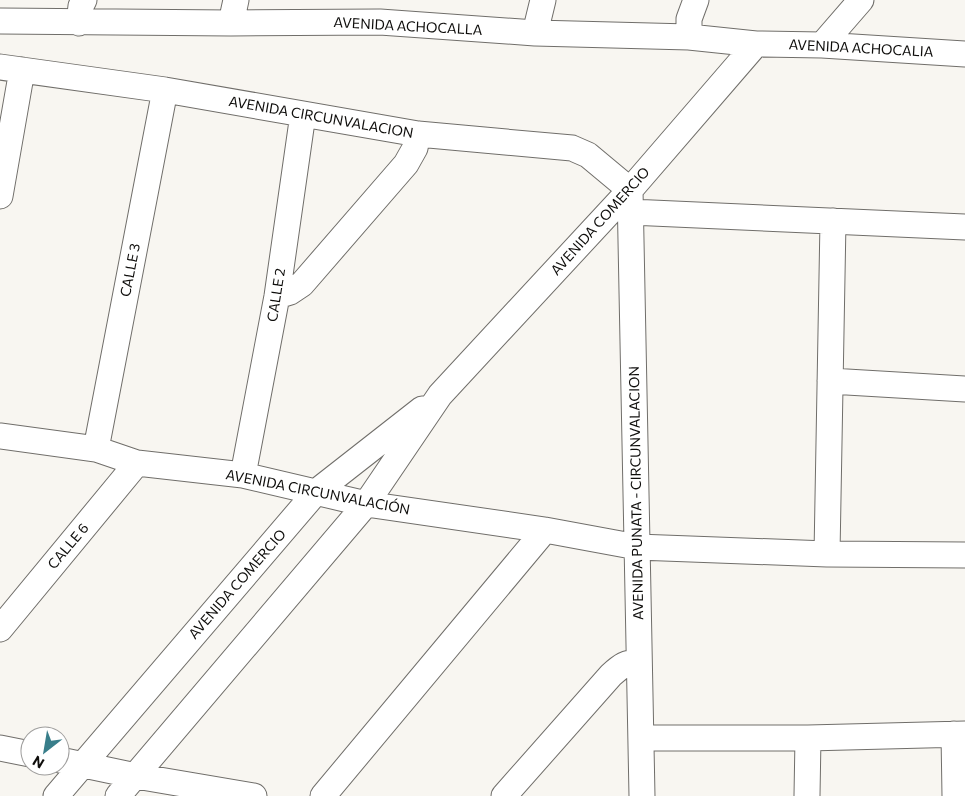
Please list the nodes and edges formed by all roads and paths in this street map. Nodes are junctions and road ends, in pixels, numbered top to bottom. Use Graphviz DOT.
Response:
graph roads {
  1 [pos="543,0"];
  2 [pos="696,0"];
  3 [pos="861,0"];
  4 [pos="81,11"];
  5 [pos="382,11"];
  6 [pos="234,12"];
  7 [pos="0,21"];
  8 [pos="535,33"];
  9 [pos="689,37"];
  10 [pos="756,44"];
  11 [pos="822,45"];
  12 [pos="965,54"];
  13 [pos="11,68"];
  14 [pos="165,90"];
  15 [pos="303,114"];
  16 [pos="418,134"];
  17 [pos="0,196"];
  18 [pos="630,201"];
  19 [pos="833,221"];
  20 [pos="965,227"];
  21 [pos="277,296"];
  22 [pos="830,381"];
  23 [pos="965,389"];
  24 [pos="440,395"];
  25 [pos="0,436"];
  26 [pos="96,449"];
  27 [pos="137,464"];
  28 [pos="243,475"];
  29 [pos="316,492"];
  30 [pos="366,504"];
  31 [pos="545,530"];
  32 [pos="637,548"];
  33 [pos="827,554"];
  34 [pos="965,555"];
  35 [pos="0,629"];
  36 [pos="639,662"];
  37 [pos="959,734"];
  38 [pos="641,738"];
  39 [pos="808,738"];
  40 [pos="0,748"];
  41 [pos="20,752"];
  42 [pos="71,763"];
  43 [pos="136,776"];
  44 [pos="56,796"];
  45 [pos="118,796"];
  46 [pos="254,796"];
  47 [pos="324,796"];
  48 [pos="504,796"];
  49 [pos="642,796"];
  50 [pos="807,796"];
  51 [pos="955,796"];
  1 -- 8 [label="street"];
  2 -- 9 [label="street"];
  3 -- 11 [label="street"];
  4 -- 6 [label="street, AVENIDA ACHOCALLA"];
  4 -- 7 [label="street, AVENIDA ACHOCALLA"];
  5 -- 6 [label="street, AVENIDA ACHOCALLA"];
  5 -- 8 [label="street, AVENIDA ACHOCALLA"];
  8 -- 9 [label="street, AVENIDA ACHOCALLA"];
  9 -- 10 [label="street, AVENIDA ACHOCALLA"];
  10 -- 11 [label="street, AVENIDA ACHOCALIA"];
  10 -- 18 [label="street, AVENIDA COMERCIO"];
  11 -- 12 [label="street, AVENIDA ACHOCALIA"];
  13 -- 14 [label="street, AVENIDA CIRCUNVALACION"];
  13 -- 17 [label="street"];
  14 -- 15 [label="street, AVENIDA CIRCUNVALACION"];
  14 -- 26 [label="street, CALLE 3"];
  15 -- 16 [label="street, AVENIDA CIRCUNVALACION"];
  15 -- 21 [label="street, CALLE 2"];
  16 -- 18 [label="street, AVENIDA CIRCUNVALACION"];
  16 -- 21 [label="street"];
  18 -- 19 [label="street"];
  18 -- 24 [label="street, AVENIDA COMERCIO"];
  18 -- 32 [label="street, AVENIDA PUNATA - CIRCUNVALACION"];
  19 -- 20 [label="street"];
  19 -- 22 [label="street"];
  21 -- 28 [label="street, CALLE 2"];
  22 -- 23 [label="street"];
  22 -- 33 [label="street"];
  24 -- 29 [label="street, AVENIDA COMERCIO"];
  24 -- 30 [label="street, AVENIDA COMERCIO"];
  25 -- 26 [label="street, AVENIDA CIRCUNVALACIÓN"];
  26 -- 27 [label="street, AVENIDA CIRCUNVALACIÓN"];
  27 -- 28 [label="street, AVENIDA CIRCUNVALACIÓN"];
  27 -- 35 [label="street, CALLE 6"];
  28 -- 29 [label="street, AVENIDA CIRCUNVALACIÓN"];
  29 -- 30 [label="street, AVENIDA CIRCUNVALACIÓN"];
  29 -- 42 [label="street, AVENIDA COMERCIO"];
  30 -- 31 [label="street, AVENIDA CIRCUNVALACIÓN"];
  30 -- 43 [label="street, AVENIDA COMERCIO"];
  31 -- 32 [label="street, AVENIDA CIRCUNVALACIÓN"];
  31 -- 47 [label="street"];
  32 -- 33 [label="street, AVENIDA CIRCUNVALACIÓN"];
  32 -- 36 [label="street, AVENIDA PUNATA - CIRCUNVALACION"];
  33 -- 34 [label="street, AVENIDA CIRCUNVALACIÓN"];
  36 -- 38 [label="street, AVENIDA PUNATA - CIRCUNVALACION"];
  36 -- 48 [label="street"];
  37 -- 39 [label="street"];
  37 -- 51 [label="street"];
  38 -- 39 [label="street"];
  38 -- 49 [label="street, AVENIDA PUNATA - CIRCUNVALACION"];
  39 -- 50 [label="street"];
  40 -- 41 [label="street"];
  42 -- 43 [label="street"];
  42 -- 44 [label="street, AVENIDA COMERCIO"];
  43 -- 45 [label="street, AVENIDA COMERCIO"];
  43 -- 46 [label="street"];
}
